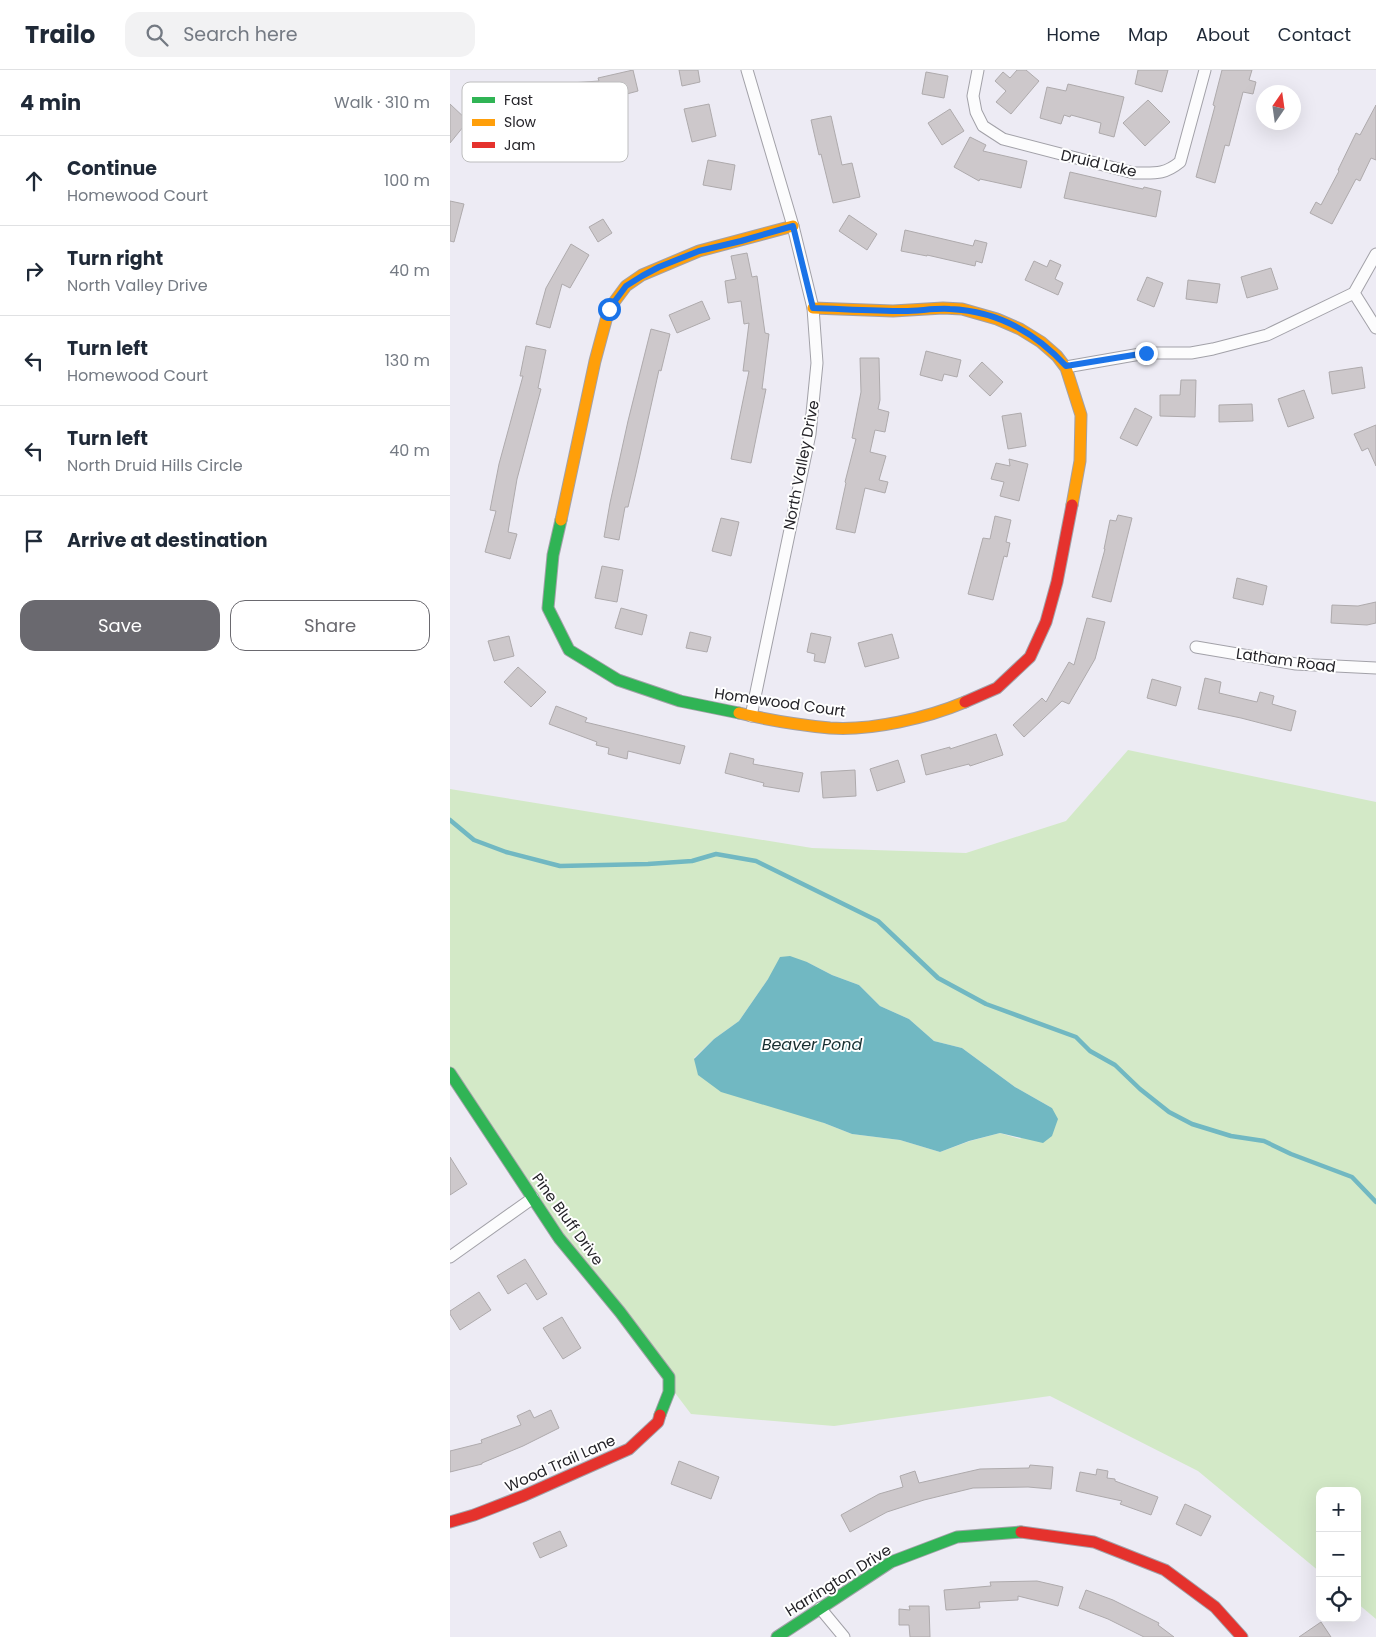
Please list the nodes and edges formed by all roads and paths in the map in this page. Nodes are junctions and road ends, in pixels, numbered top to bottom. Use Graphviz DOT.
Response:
graph roads {
  1 [pos="747,70"];
  2 [pos="978,70"];
  3 [pos="1205,70"];
  4 [pos="793,226"];
  5 [pos="1376,254"];
  6 [pos="1354,293"];
  7 [pos="813,308"];
  8 [pos="1376,328"];
  9 [pos="1066,366"];
  10 [pos="1196,647"];
  11 [pos="1376,668"];
  12 [pos="751,716"];
  13 [pos="450,1073"];
  14 [pos="533,1198"];
  15 [pos="450,1257"];
  16 [pos="669,1377"];
  17 [pos="450,1522"];
  18 [pos="820,1608"];
  19 [pos="777,1637"];
  20 [pos="844,1637"];
  21 [pos="1242,1637"];
  1 -- 4 [label="street, North Valley Drive"];
  2 -- 3 [label="street, Druid Lake"];
  4 -- 7 [label="street, North Valley Drive"];
  4 -- 12 [label="street, Homewood Court"];
  5 -- 6 [label="street"];
  6 -- 8 [label="street"];
  6 -- 9 [label="street"];
  7 -- 9 [label="street, Homewood Court"];
  7 -- 12 [label="street, North Valley Drive"];
  9 -- 12 [label="street, Homewood Court"];
  10 -- 11 [label="street, Latham Road"];
  13 -- 14 [label="street, Pine Bluff Drive"];
  14 -- 15 [label="street"];
  14 -- 16 [label="street, Pine Bluff Drive"];
  16 -- 17 [label="street, Wood Trail Lane"];
  18 -- 19 [label="street, Harrington Drive"];
  18 -- 20 [label="street"];
  18 -- 21 [label="street, Harrington Drive"];
}
